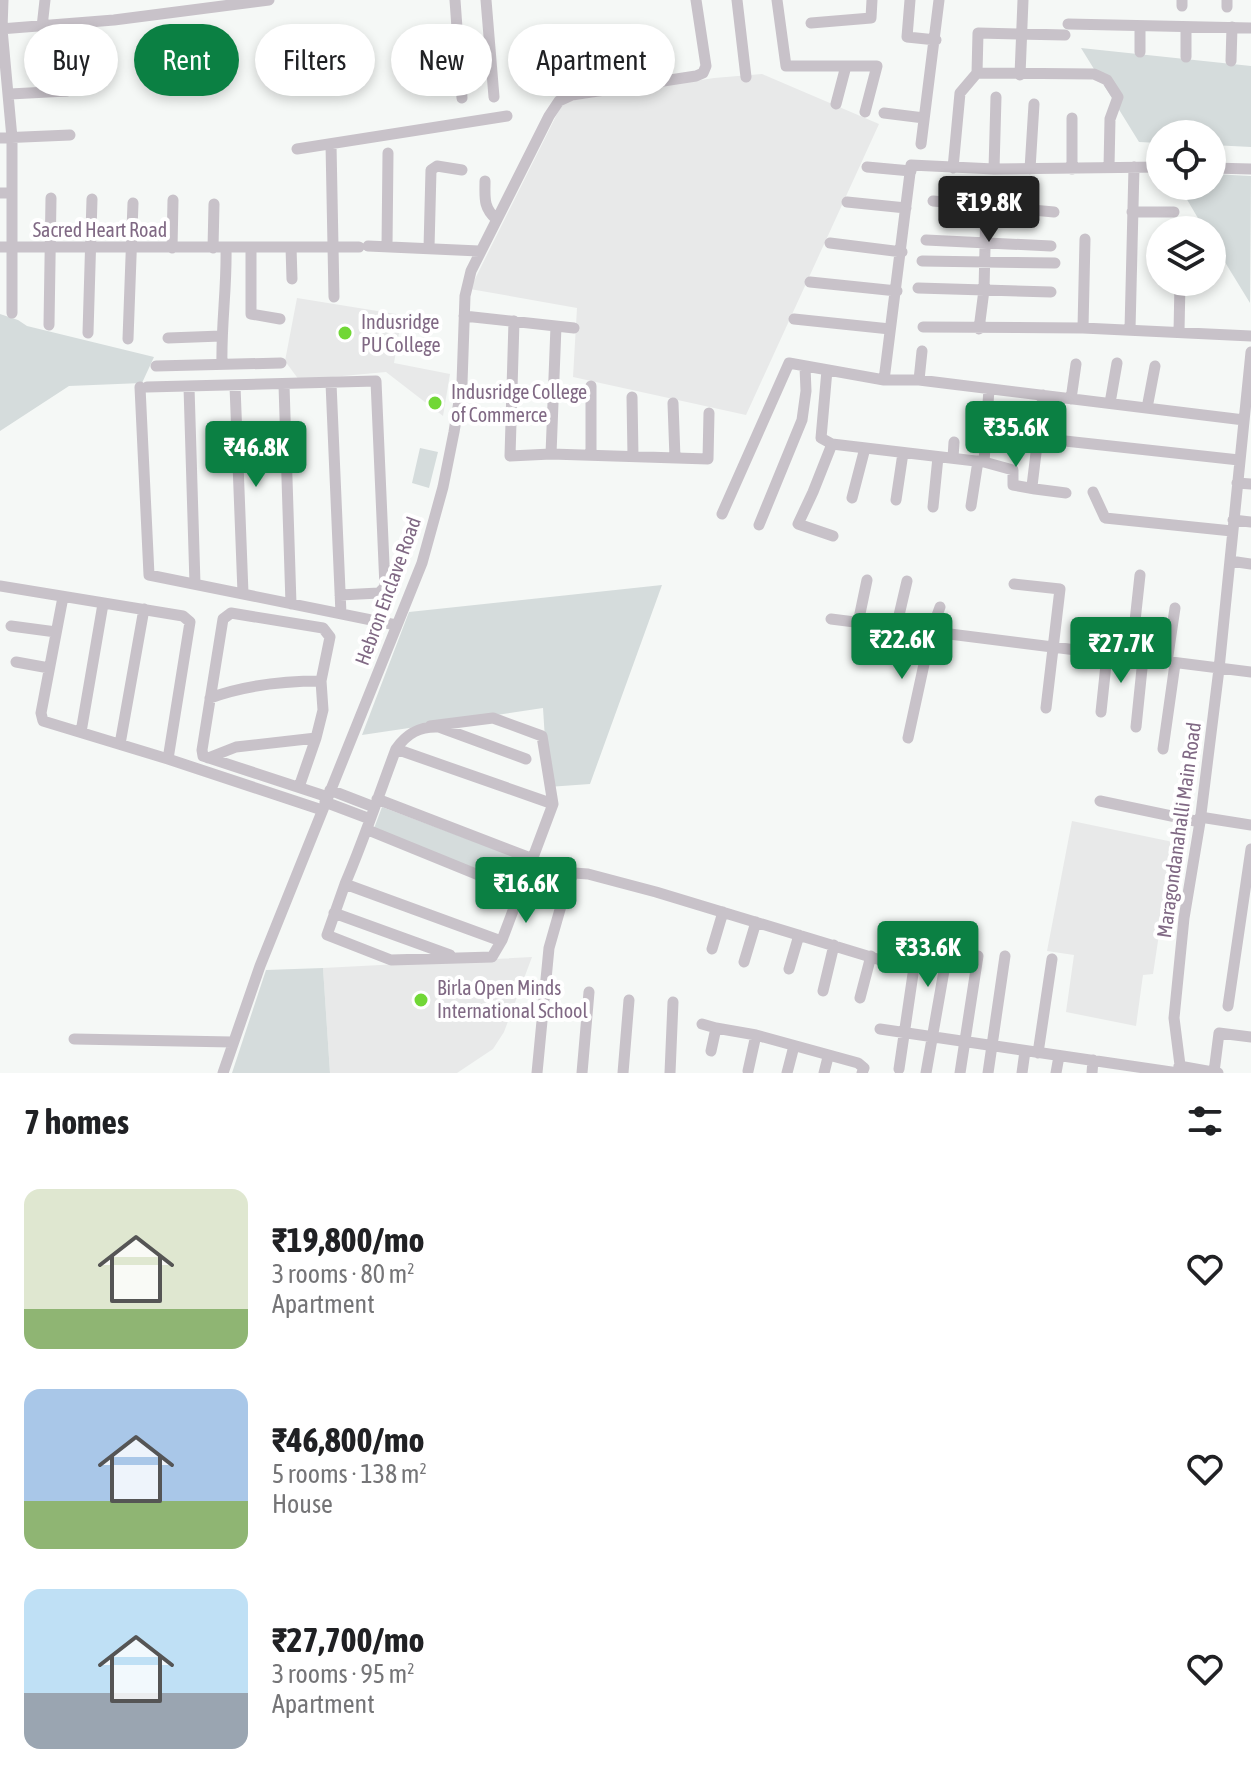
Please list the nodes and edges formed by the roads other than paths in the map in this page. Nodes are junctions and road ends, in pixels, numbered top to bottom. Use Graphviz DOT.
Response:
graph roads {
  1 [pos="45,0"];
  2 [pos="269,0"];
  3 [pos="455,0"];
  4 [pos="486,0"];
  5 [pos="696,0"];
  6 [pos="737,0"];
  7 [pos="777,0"];
  8 [pos="872,0"];
  9 [pos="910,0"];
  10 [pos="939,0"];
  11 [pos="1023,0"];
  12 [pos="226,3"];
  13 [pos="1,8"];
  14 [pos="811,23"];
  15 [pos="42,24"];
  16 [pos="65,24"];
  17 [pos="1140,26"];
  18 [pos="1186,27"];
  19 [pos="1232,27"];
  20 [pos="24,28"];
  21 [pos="1251,28"];
  22 [pos="1,29"];
  23 [pos="1022,35"];
  24 [pos="936,40"];
  25 [pos="1140,52"];
  26 [pos="1186,57"];
  27 [pos="1231,61"];
  28 [pos="846,66"];
  29 [pos="977,73"];
  30 [pos="1020,75"];
  31 [pos="746,77"];
  32 [pos="24,93"];
  33 [pos="10,94"];
  34 [pos="494,97"];
  35 [pos="996,97"];
  36 [pos="462,98"];
  37 [pos="836,104"];
  38 [pos="1034,104"];
  39 [pos="865,112"];
  40 [pos="884,113"];
  41 [pos="507,116"];
  42 [pos="924,118"];
  43 [pos="1072,118"];
  44 [pos="70,135"];
  45 [pos="6,138"];
  46 [pos="331,144"];
  47 [pos="921,144"];
  48 [pos="297,149"];
  49 [pos="388,153"];
  50 [pos="867,167"];
  51 [pos="1109,167"];
  52 [pos="1134,167"];
  53 [pos="1146,167"];
  54 [pos="953,168"];
  55 [pos="1226,168"];
  56 [pos="994,169"];
  57 [pos="1030,169"];
  58 [pos="1072,169"];
  59 [pos="1251,169"];
  60 [pos="462,170"];
  61 [pos="911,171"];
  62 [pos="485,181"];
  63 [pos="6,193"];
  64 [pos="51,198"];
  65 [pos="92,199"];
  66 [pos="173,200"];
  67 [pos="933,201"];
  68 [pos="847,202"];
  69 [pos="133,203"];
  70 [pos="214,204"];
  71 [pos="986,205"];
  72 [pos="906,208"];
  73 [pos="1054,212"];
  74 [pos="1132,212"];
  75 [pos="1174,212"];
  76 [pos="496,219"];
  77 [pos="1085,239"];
  78 [pos="926,240"];
  79 [pos="830,243"];
  80 [pos="985,243"];
  81 [pos="387,246"];
  82 [pos="1051,246"];
  83 [pos="6,247"];
  84 [pos="291,247"];
  85 [pos="333,247"];
  86 [pos="52,248"];
  87 [pos="172,248"];
  88 [pos="213,248"];
  89 [pos="226,248"];
  90 [pos="251,248"];
  91 [pos="429,248"];
  92 [pos="91,249"];
  93 [pos="131,249"];
  94 [pos="479,251"];
  95 [pos="902,252"];
  96 [pos="922,261"];
  97 [pos="984,262"];
  98 [pos="1055,263"];
  99 [pos="292,279"];
  100 [pos="810,282"];
  101 [pos="918,288"];
  102 [pos="984,290"];
  103 [pos="897,291"];
  104 [pos="1051,292"];
  105 [pos="1180,296"];
  106 [pos="334,297"];
  107 [pos="12,313"];
  108 [pos="464,316"];
  109 [pos="280,319"];
  110 [pos="794,319"];
  111 [pos="514,321"];
  112 [pos="49,325"];
  113 [pos="556,326"];
  114 [pos="923,327"];
  115 [pos="574,328"];
  116 [pos="1083,328"];
  117 [pos="890,329"];
  118 [pos="979,329"];
  119 [pos="1130,330"];
  120 [pos="1179,332"];
  121 [pos="88,333"];
  122 [pos="221,336"];
  123 [pos="1251,336"];
  124 [pos="168,338"];
  125 [pos="128,339"];
  126 [pos="922,351"];
  127 [pos="1251,352"];
  128 [pos="281,363"];
  129 [pos="1117,363"];
  130 [pos="222,364"];
  131 [pos="1076,364"];
  132 [pos="156,366"];
  133 [pos="1155,366"];
  134 [pos="805,367"];
  135 [pos="827,370"];
  136 [pos="884,380"];
  137 [pos="919,380"];
  138 [pos="331,383"];
  139 [pos="284,385"];
  140 [pos="235,386"];
  141 [pos="591,386"];
  142 [pos="189,387"];
  143 [pos="989,389"];
  144 [pos="1043,395"];
  145 [pos="632,397"];
  146 [pos="1071,399"];
  147 [pos="673,403"];
  148 [pos="1110,403"];
  149 [pos="1147,408"];
  150 [pos="709,413"];
  151 [pos="1244,420"];
  152 [pos="1246,438"];
  153 [pos="1065,441"];
  154 [pos="954,442"];
  155 [pos="832,444"];
  156 [pos="865,448"];
  157 [pos="903,453"];
  158 [pos="551,454"];
  159 [pos="591,454"];
  160 [pos="633,456"];
  161 [pos="938,457"];
  162 [pos="675,458"];
  163 [pos="953,458"];
  164 [pos="1239,460"];
  165 [pos="981,462"];
  166 [pos="1237,483"];
  167 [pos="1251,484"];
  168 [pos="1035,489"];
  169 [pos="1093,492"];
  170 [pos="1066,493"];
  171 [pos="852,498"];
  172 [pos="896,500"];
  173 [pos="971,506"];
  174 [pos="933,507"];
  175 [pos="722,514"];
  176 [pos="1251,522"];
  177 [pos="759,525"];
  178 [pos="1233,525"];
  179 [pos="833,536"];
  180 [pos="1230,561"];
  181 [pos="1251,564"];
  182 [pos="1140,575"];
  183 [pos="867,580"];
  184 [pos="907,581"];
  185 [pos="195,584"];
  186 [pos="1014,584"];
  187 [pos="0,586"];
  188 [pos="243,593"];
  189 [pos="340,595"];
  190 [pos="63,597"];
  191 [pos="103,604"];
  192 [pos="291,604"];
  193 [pos="940,607"];
  194 [pos="1175,608"];
  195 [pos="144,609"];
  196 [pos="341,614"];
  197 [pos="831,619"];
  198 [pos="858,623"];
  199 [pos="396,625"];
  200 [pos="11,626"];
  201 [pos="896,628"];
  202 [pos="56,632"];
  203 [pos="931,632"];
  204 [pos="1053,648"];
  205 [pos="1107,655"];
  206 [pos="1137,659"];
  207 [pos="16,662"];
  208 [pos="1171,663"];
  209 [pos="49,668"];
  210 [pos="1219,669"];
  211 [pos="1251,672"];
  212 [pos="321,681"];
  213 [pos="210,698"];
  214 [pos="1046,708"];
  215 [pos="1101,712"];
  216 [pos="430,726"];
  217 [pos="1136,727"];
  218 [pos="81,732"];
  219 [pos="316,738"];
  220 [pos="908,738"];
  221 [pos="120,744"];
  222 [pos="396,749"];
  223 [pos="1163,749"];
  224 [pos="207,758"];
  225 [pos="168,759"];
  226 [pos="526,759"];
  227 [pos="299,787"];
  228 [pos="326,800"];
  229 [pos="1100,801"];
  230 [pos="553,804"];
  231 [pos="372,814"];
  232 [pos="1200,819"];
  233 [pos="1251,825"];
  234 [pos="1251,849"];
  235 [pos="533,859"];
  236 [pos="345,884"];
  237 [pos="520,892"];
  238 [pos="723,912"];
  239 [pos="334,913"];
  240 [pos="756,922"];
  241 [pos="799,935"];
  242 [pos="918,940"];
  243 [pos="501,941"];
  244 [pos="834,945"];
  245 [pos="948,948"];
  246 [pos="712,949"];
  247 [pos="871,956"];
  248 [pos="978,956"];
  249 [pos="1005,956"];
  250 [pos="457,958"];
  251 [pos="1052,959"];
  252 [pos="744,962"];
  253 [pos="897,965"];
  254 [pos="789,969"];
  255 [pos="823,991"];
  256 [pos="589,992"];
  257 [pos="860,998"];
  258 [pos="629,1000"];
  259 [pos="673,1002"];
  260 [pos="1228,1006"];
  261 [pos="702,1024"];
  262 [pos="716,1028"];
  263 [pos="880,1029"];
  264 [pos="904,1033"];
  265 [pos="756,1035"];
  266 [pos="932,1037"];
  267 [pos="1251,1037"];
  268 [pos="74,1039"];
  269 [pos="232,1042"];
  270 [pos="965,1042"];
  271 [pos="794,1046"];
  272 [pos="992,1046"];
  273 [pos="711,1051"];
  274 [pos="1025,1051"];
  275 [pos="1038,1053"];
  276 [pos="1059,1056"];
  277 [pos="828,1057"];
  278 [pos="1092,1067"];
  279 [pos="899,1069"];
  280 [pos="748,1071"];
  281 [pos="1180,1071"];
  282 [pos="223,1073"];
  283 [pos="537,1073"];
  284 [pos="582,1073"];
  285 [pos="623,1073"];
  286 [pos="670,1073"];
  287 [pos="787,1073"];
  288 [pos="824,1073"];
  289 [pos="862,1073"];
  290 [pos="926,1073"];
  291 [pos="960,1073"];
  292 [pos="988,1073"];
  293 [pos="1022,1073"];
  294 [pos="1056,1073"];
  295 [pos="1216,1073"];
  1 -- 15 [label="street"];
  2 -- 12 [label="street"];
  3 -- 36 [label="street"];
  4 -- 34 [label="street"];
  5 -- 76 [label="street, Hebron Enclave Road"];
  6 -- 31 [label="street"];
  7 -- 28 [label="street"];
  8 -- 14 [label="street"];
  9 -- 24 [label="street"];
  10 -- 24 [label="street"];
  11 -- 23 [label="street"];
  12 -- 16 [label="street"];
  13 -- 22 [label="street, Sacred Heart Road"];
  17 -- 18 [label="street"];
  17 -- 23 [label="street"];
  17 -- 25 [label="street"];
  18 -- 19 [label="street"];
  18 -- 26 [label="street"];
  19 -- 21 [label="street"];
  19 -- 27 [label="street"];
  20 -- 22 [label="street"];
  22 -- 33 [label="street, Sacred Heart Road"];
  23 -- 29 [label="street"];
  23 -- 30 [label="street"];
  24 -- 42 [label="street"];
  28 -- 37 [label="street"];
  28 -- 39 [label="street"];
  29 -- 30 [label="street"];
  29 -- 54 [label="street"];
  30 -- 51 [label="street"];
  32 -- 33 [label="street"];
  33 -- 45 [label="street, Sacred Heart Road"];
  35 -- 56 [label="street"];
  38 -- 57 [label="street"];
  40 -- 42 [label="street"];
  41 -- 46 [label="street"];
  42 -- 47 [label="street"];
  43 -- 58 [label="street"];
  44 -- 45 [label="street"];
  45 -- 63 [label="street, Sacred Heart Road"];
  46 -- 48 [label="street"];
  46 -- 85 [label="street"];
  49 -- 81 [label="street"];
  50 -- 61 [label="street"];
  51 -- 52 [label="street"];
  51 -- 58 [label="street"];
  52 -- 53 [label="street"];
  52 -- 74 [label="street"];
  54 -- 56 [label="street"];
  54 -- 61 [label="street"];
  55 -- 59 [label="street"];
  56 -- 57 [label="street"];
  57 -- 58 [label="street"];
  60 -- 91 [label="street"];
  61 -- 72 [label="street"];
  62 -- 76 [label="street"];
  63 -- 83 [label="street, Sacred Heart Road"];
  64 -- 86 [label="street"];
  65 -- 92 [label="street"];
  66 -- 87 [label="street"];
  67 -- 71 [label="street"];
  68 -- 72 [label="street"];
  69 -- 93 [label="street"];
  70 -- 88 [label="street"];
  71 -- 73 [label="street"];
  71 -- 80 [label="street"];
  72 -- 95 [label="street"];
  74 -- 75 [label="street"];
  74 -- 119 [label="street"];
  76 -- 94 [label="street, Hebron Enclave Road"];
  77 -- 116 [label="street"];
  78 -- 80 [label="street"];
  79 -- 95 [label="street"];
  80 -- 82 [label="street"];
  80 -- 97 [label="street"];
  81 -- 85 [label="street, Sacred Heart Road"];
  81 -- 91 [label="street, Sacred Heart Road"];
  83 -- 86 [label="street, Sacred Heart Road"];
  83 -- 107 [label="street"];
  84 -- 85 [label="street, Sacred Heart Road"];
  84 -- 90 [label="street, Sacred Heart Road"];
  84 -- 99 [label="street"];
  85 -- 106 [label="street"];
  86 -- 92 [label="street, Sacred Heart Road"];
  86 -- 112 [label="street"];
  87 -- 88 [label="street, Sacred Heart Road"];
  87 -- 93 [label="street, Sacred Heart Road"];
  88 -- 89 [label="street, Sacred Heart Road"];
  89 -- 90 [label="street, Sacred Heart Road"];
  89 -- 122 [label="street"];
  90 -- 109 [label="street"];
  91 -- 94 [label="street, Sacred Heart Road"];
  92 -- 93 [label="street, Sacred Heart Road"];
  92 -- 121 [label="street"];
  93 -- 125 [label="street"];
  94 -- 108 [label="street, Hebron Enclave Road"];
  95 -- 103 [label="street"];
  96 -- 97 [label="street"];
  97 -- 98 [label="street"];
  97 -- 102 [label="street"];
  100 -- 103 [label="street"];
  101 -- 102 [label="street"];
  102 -- 104 [label="street"];
  102 -- 118 [label="street"];
  103 -- 117 [label="street"];
  105 -- 120 [label="street"];
  108 -- 111 [label="street"];
  108 -- 199 [label="street, Hebron Enclave Road"];
  110 -- 117 [label="street"];
  111 -- 113 [label="street"];
  111 -- 158 [label="street"];
  113 -- 115 [label="street"];
  113 -- 158 [label="street"];
  114 -- 118 [label="street"];
  116 -- 118 [label="street"];
  116 -- 119 [label="street"];
  117 -- 136 [label="street"];
  119 -- 120 [label="street"];
  120 -- 123 [label="street"];
  122 -- 124 [label="street"];
  122 -- 130 [label="street"];
  126 -- 137 [label="street"];
  127 -- 151 [label="street, Maragondanahalli Main Road"];
  128 -- 130 [label="street"];
  129 -- 148 [label="street"];
  130 -- 132 [label="street"];
  131 -- 146 [label="street"];
  133 -- 149 [label="street"];
  134 -- 135 [label="street"];
  134 -- 175 [label="street"];
  134 -- 177 [label="street"];
  135 -- 136 [label="street"];
  135 -- 155 [label="street"];
  136 -- 137 [label="street"];
  137 -- 143 [label="street"];
  138 -- 139 [label="street"];
  138 -- 189 [label="street"];
  138 -- 189 [label="street"];
  139 -- 140 [label="street"];
  139 -- 192 [label="street"];
  140 -- 142 [label="street"];
  140 -- 188 [label="street"];
  141 -- 159 [label="street"];
  142 -- 185 [label="street"];
  142 -- 185 [label="street"];
  143 -- 144 [label="street"];
  143 -- 165 [label="street"];
  144 -- 146 [label="street"];
  144 -- 168 [label="street"];
  145 -- 160 [label="street"];
  146 -- 148 [label="street"];
  147 -- 162 [label="street"];
  148 -- 149 [label="street"];
  149 -- 151 [label="street"];
  150 -- 162 [label="street"];
  151 -- 152 [label="street, Maragondanahalli Main Road"];
  152 -- 164 [label="street, Maragondanahalli Main Road"];
  153 -- 164 [label="street"];
  154 -- 163 [label="street"];
  155 -- 156 [label="street"];
  155 -- 179 [label="street"];
  156 -- 157 [label="street"];
  156 -- 171 [label="street"];
  157 -- 161 [label="street"];
  157 -- 172 [label="street"];
  158 -- 159 [label="street"];
  159 -- 160 [label="street"];
  160 -- 162 [label="street"];
  161 -- 163 [label="street"];
  161 -- 174 [label="street"];
  163 -- 165 [label="street"];
  164 -- 166 [label="street, Maragondanahalli Main Road"];
  165 -- 168 [label="street"];
  165 -- 173 [label="street"];
  166 -- 167 [label="street"];
  166 -- 178 [label="street, Maragondanahalli Main Road"];
  168 -- 170 [label="street"];
  169 -- 178 [label="street"];
  176 -- 178 [label="street"];
  178 -- 180 [label="street, Maragondanahalli Main Road"];
  180 -- 181 [label="street"];
  180 -- 210 [label="street, Maragondanahalli Main Road"];
  182 -- 206 [label="street"];
  183 -- 198 [label="street"];
  184 -- 201 [label="street"];
  185 -- 188 [label="street"];
  186 -- 204 [label="street"];
  187 -- 190 [label="street"];
  188 -- 192 [label="street"];
  189 -- 196 [label="street"];
  190 -- 191 [label="street"];
  190 -- 202 [label="street"];
  191 -- 195 [label="street"];
  191 -- 218 [label="street"];
  192 -- 196 [label="street"];
  193 -- 203 [label="street"];
  194 -- 208 [label="street"];
  195 -- 221 [label="street"];
  195 -- 225 [label="street"];
  196 -- 199 [label="street"];
  197 -- 198 [label="street"];
  198 -- 201 [label="street"];
  199 -- 228 [label="street, Hebron Enclave Road"];
  200 -- 202 [label="street"];
  201 -- 203 [label="street"];
  202 -- 209 [label="street"];
  203 -- 204 [label="street"];
  203 -- 220 [label="street"];
  204 -- 205 [label="street"];
  204 -- 214 [label="street"];
  205 -- 206 [label="street"];
  205 -- 215 [label="street"];
  206 -- 208 [label="street"];
  206 -- 217 [label="street"];
  207 -- 209 [label="street"];
  208 -- 210 [label="street"];
  208 -- 223 [label="street"];
  209 -- 218 [label="street"];
  210 -- 211 [label="street"];
  210 -- 232 [label="street, Maragondanahalli Main Road"];
  212 -- 213 [label="street"];
  212 -- 213 [label="street"];
  212 -- 219 [label="street"];
  213 -- 224 [label="street"];
  216 -- 222 [label="street"];
  216 -- 226 [label="street"];
  216 -- 230 [label="street"];
  218 -- 221 [label="street"];
  219 -- 224 [label="street"];
  219 -- 227 [label="street"];
  221 -- 225 [label="street"];
  222 -- 230 [label="street"];
  222 -- 231 [label="street"];
  224 -- 227 [label="street"];
  225 -- 228 [label="street"];
  227 -- 228 [label="street"];
  228 -- 231 [label="street"];
  228 -- 269 [label="street, Hebron Enclave Road"];
  229 -- 232 [label="street"];
  230 -- 235 [label="street"];
  231 -- 235 [label="street"];
  231 -- 236 [label="street"];
  231 -- 237 [label="street"];
  232 -- 233 [label="street"];
  232 -- 281 [label="street, Maragondanahalli Main Road"];
  234 -- 260 [label="street"];
  235 -- 237 [label="street"];
  236 -- 239 [label="street"];
  236 -- 243 [label="street"];
  237 -- 243 [label="street"];
  238 -- 240 [label="street"];
  238 -- 246 [label="street"];
  238 -- 283 [label="street"];
  239 -- 250 [label="street"];
  239 -- 250 [label="street"];
  240 -- 241 [label="street"];
  240 -- 252 [label="street"];
  241 -- 244 [label="street"];
  241 -- 254 [label="street"];
  242 -- 264 [label="street"];
  243 -- 250 [label="street"];
  244 -- 247 [label="street"];
  244 -- 255 [label="street"];
  245 -- 266 [label="street"];
  247 -- 253 [label="street"];
  247 -- 257 [label="street"];
  248 -- 270 [label="street"];
  249 -- 272 [label="street"];
  251 -- 275 [label="street"];
  256 -- 284 [label="street"];
  258 -- 285 [label="street"];
  259 -- 286 [label="street"];
  261 -- 262 [label="street"];
  262 -- 265 [label="street"];
  262 -- 273 [label="street"];
  263 -- 264 [label="street"];
  264 -- 266 [label="street"];
  264 -- 279 [label="street"];
  265 -- 271 [label="street"];
  265 -- 280 [label="street"];
  266 -- 270 [label="street"];
  266 -- 290 [label="street"];
  267 -- 295 [label="street"];
  268 -- 269 [label="street"];
  269 -- 282 [label="street, Hebron Enclave Road"];
  270 -- 272 [label="street"];
  270 -- 291 [label="street"];
  271 -- 277 [label="street"];
  271 -- 287 [label="street"];
  272 -- 274 [label="street"];
  272 -- 292 [label="street"];
  274 -- 275 [label="street"];
  274 -- 293 [label="street"];
  275 -- 276 [label="street"];
  276 -- 278 [label="street"];
  276 -- 294 [label="street"];
  277 -- 288 [label="street"];
  277 -- 289 [label="street"];
  278 -- 281 [label="street"];
  281 -- 295 [label="street"];
}
